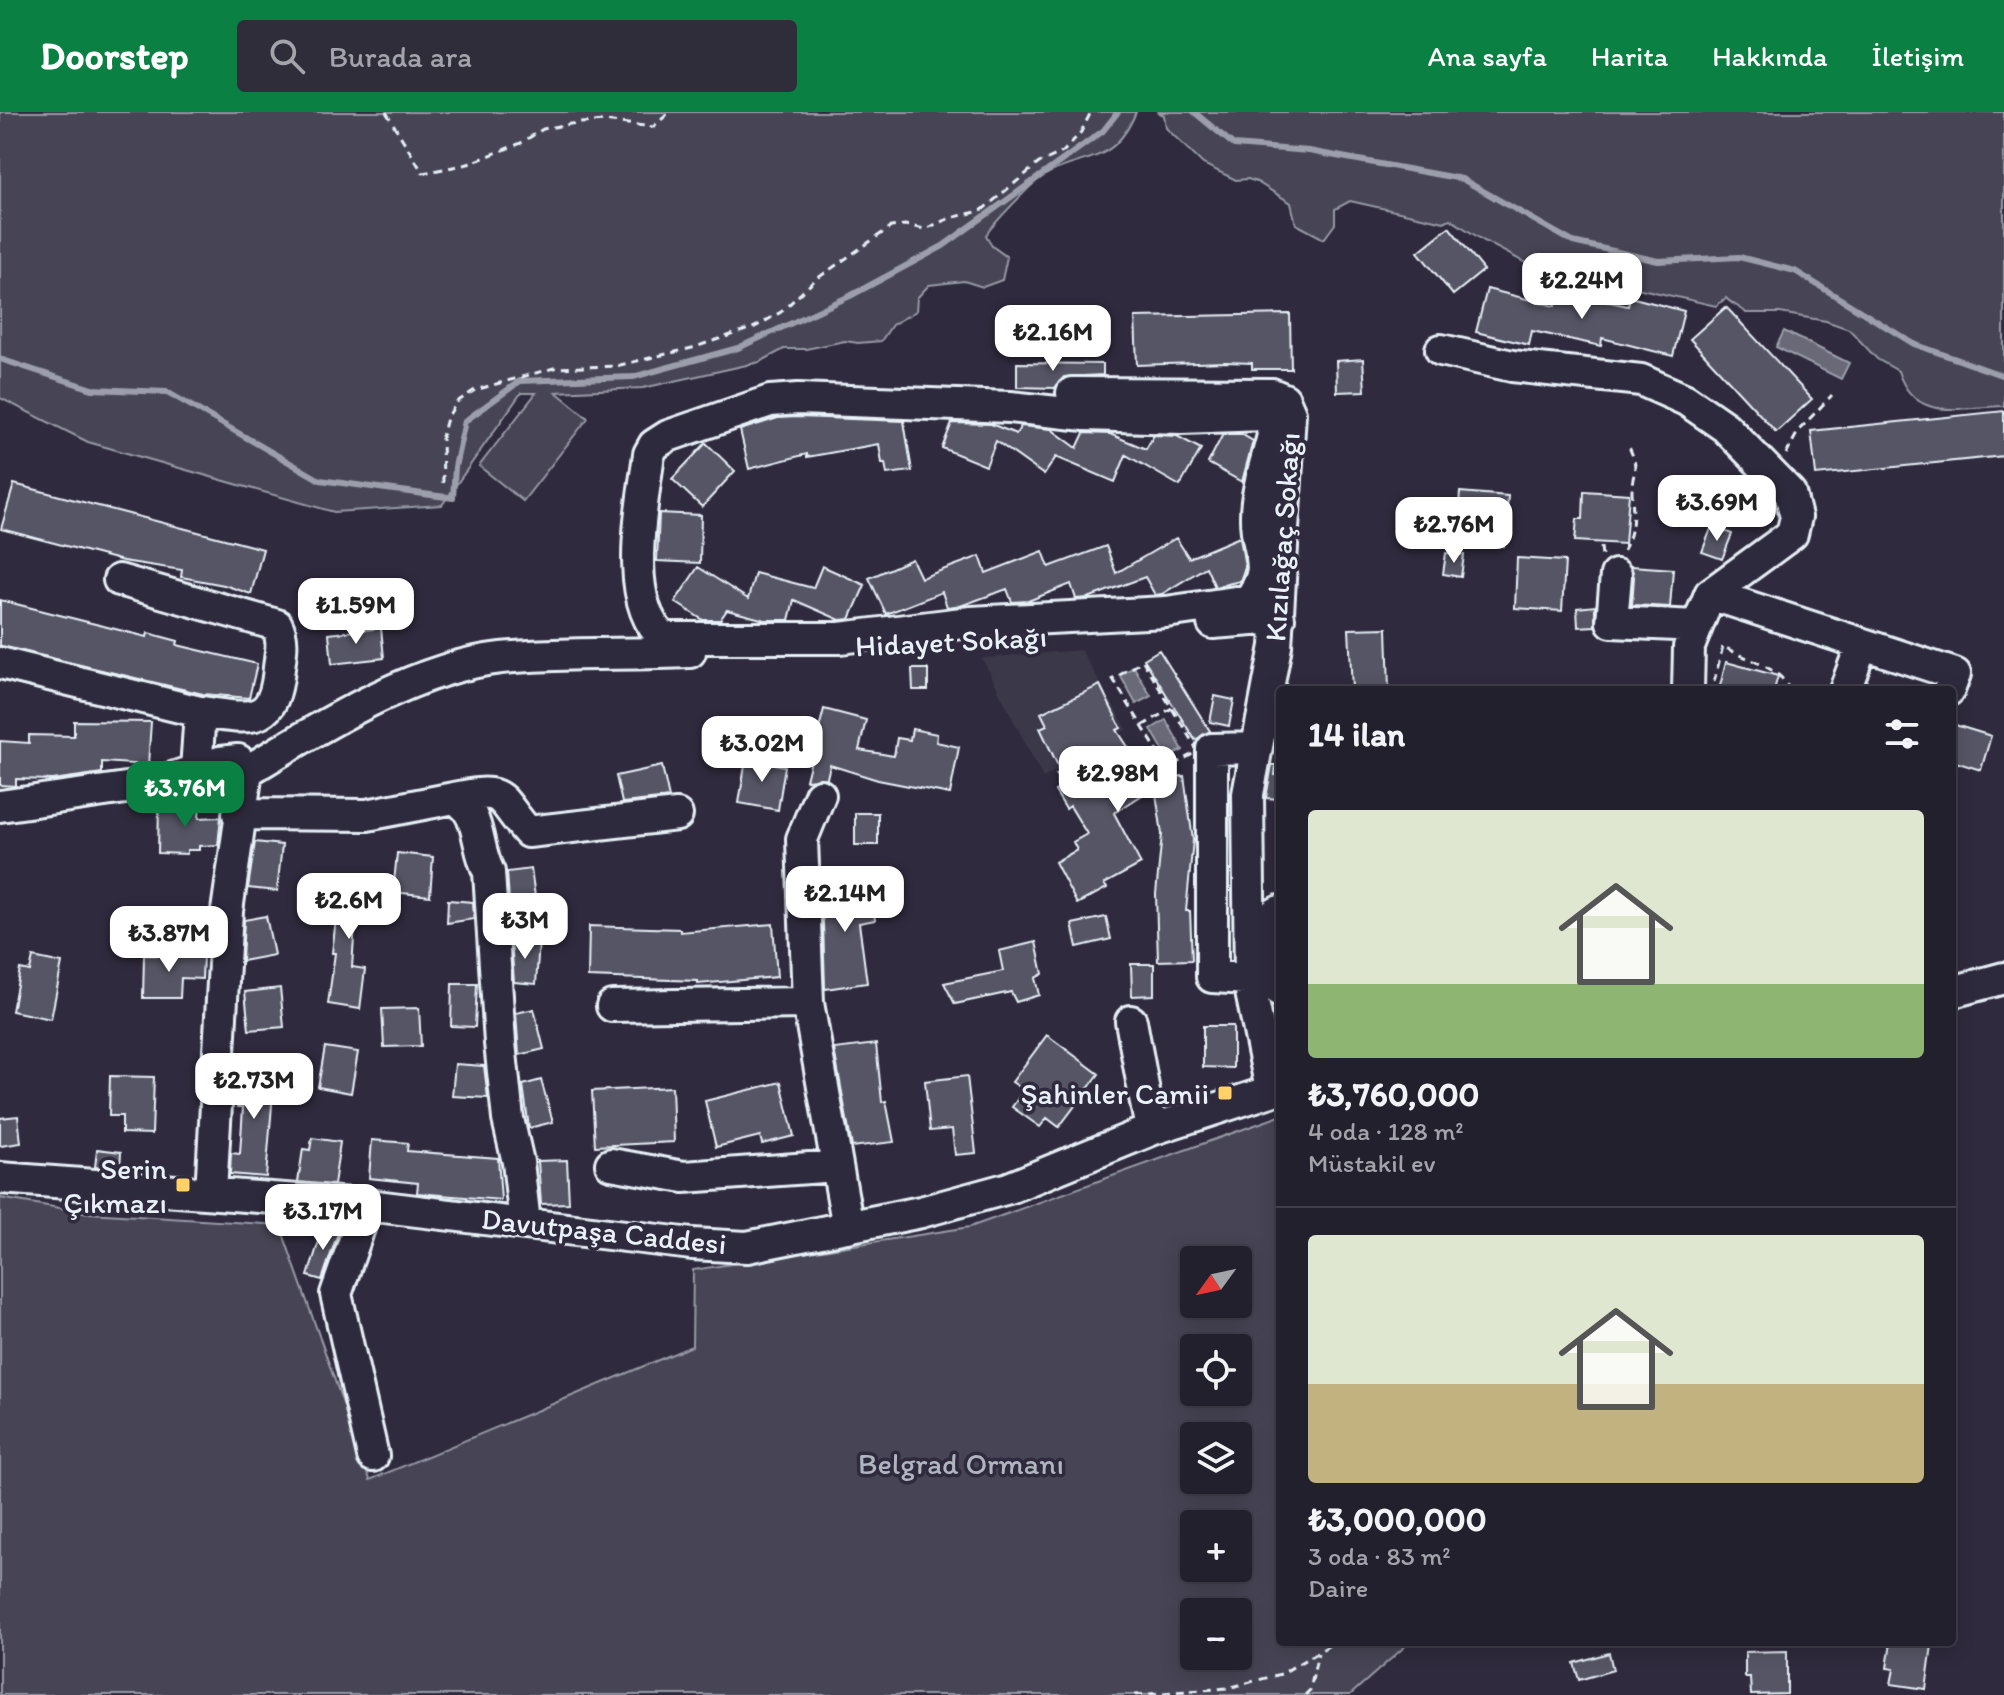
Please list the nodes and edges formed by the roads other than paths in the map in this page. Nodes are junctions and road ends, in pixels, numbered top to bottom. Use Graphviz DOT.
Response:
graph roads {
  1 [pos="1441,350"];
  2 [pos="1072,393"];
  3 [pos="1270,516"];
  4 [pos="1618,568"];
  5 [pos="119,580"];
  6 [pos="1710,594"];
  7 [pos="1279,618"];
  8 [pos="1697,626"];
  9 [pos="1862,644"];
  10 [pos="0,663"];
  11 [pos="1688,686"];
  12 [pos="1846,686"];
  13 [pos="1950,686"];
  14 [pos="200,712"];
  15 [pos="1256,748"];
  16 [pos="196,770"];
  17 [pos="247,771"];
  18 [pos="820,795"];
  19 [pos="454,798"];
  20 [pos="0,806"];
  21 [pos="238,814"];
  22 [pos="677,815"];
  23 [pos="1276,913"];
  24 [pos="1276,971"];
  25 [pos="2004,978"];
  26 [pos="1250,979"];
  27 [pos="1956,991"];
  28 [pos="808,1003"];
  29 [pos="612,1006"];
  30 [pos="1131,1021"];
  31 [pos="1269,1024"];
  32 [pos="1276,1088"];
  33 [pos="1151,1130"];
  34 [pos="611,1164"];
  35 [pos="837,1166"];
  36 [pos="0,1178"];
  37 [pos="211,1193"];
  38 [pos="367,1205"];
  39 [pos="525,1223"];
  40 [pos="848,1227"];
  41 [pos="373,1456"];
  1 -- 6 [label="street"];
  2 -- 3 [label="street, Kızılağaç Sokağı"];
  3 -- 3 [label="street"];
  3 -- 7 [label="street, Kızılağaç Sokağı"];
  4 -- 8 [label="street"];
  5 -- 14 [label="street"];
  6 -- 8 [label="street"];
  6 -- 9 [label="street"];
  7 -- 15 [label="street, Kızılağaç Sokağı"];
  7 -- 17 [label="street, Hidayet Sokağı"];
  8 -- 11 [label="street"];
  9 -- 12 [label="street"];
  9 -- 13 [label="street"];
  10 -- 14 [label="street"];
  14 -- 16 [label="street"];
  15 -- 26 [label="street, Kızılağaç Sokağı"];
  15 -- 26 [label="street"];
  16 -- 17 [label="street"];
  16 -- 20 [label="street"];
  17 -- 21 [label="street"];
  18 -- 28 [label="street"];
  19 -- 21 [label="street"];
  19 -- 22 [label="street"];
  19 -- 39 [label="street"];
  21 -- 37 [label="street"];
  23 -- 24 [label="street"];
  25 -- 27 [label="street"];
  26 -- 31 [label="street, Kızılağaç Sokağı"];
  28 -- 29 [label="street"];
  28 -- 35 [label="street"];
  30 -- 33 [label="street"];
  31 -- 32 [label="street, Kızılağaç Sokağı"];
  32 -- 33 [label="street, Davutpaşa Caddesi"];
  33 -- 40 [label="street, Davutpaşa Caddesi"];
  34 -- 35 [label="street"];
  35 -- 40 [label="street"];
  36 -- 37 [label="street, Davutpaşa Caddesi"];
  37 -- 38 [label="street, Davutpaşa Caddesi"];
  38 -- 39 [label="street, Davutpaşa Caddesi"];
  38 -- 41 [label="street"];
  39 -- 40 [label="street, Davutpaşa Caddesi"];
}
